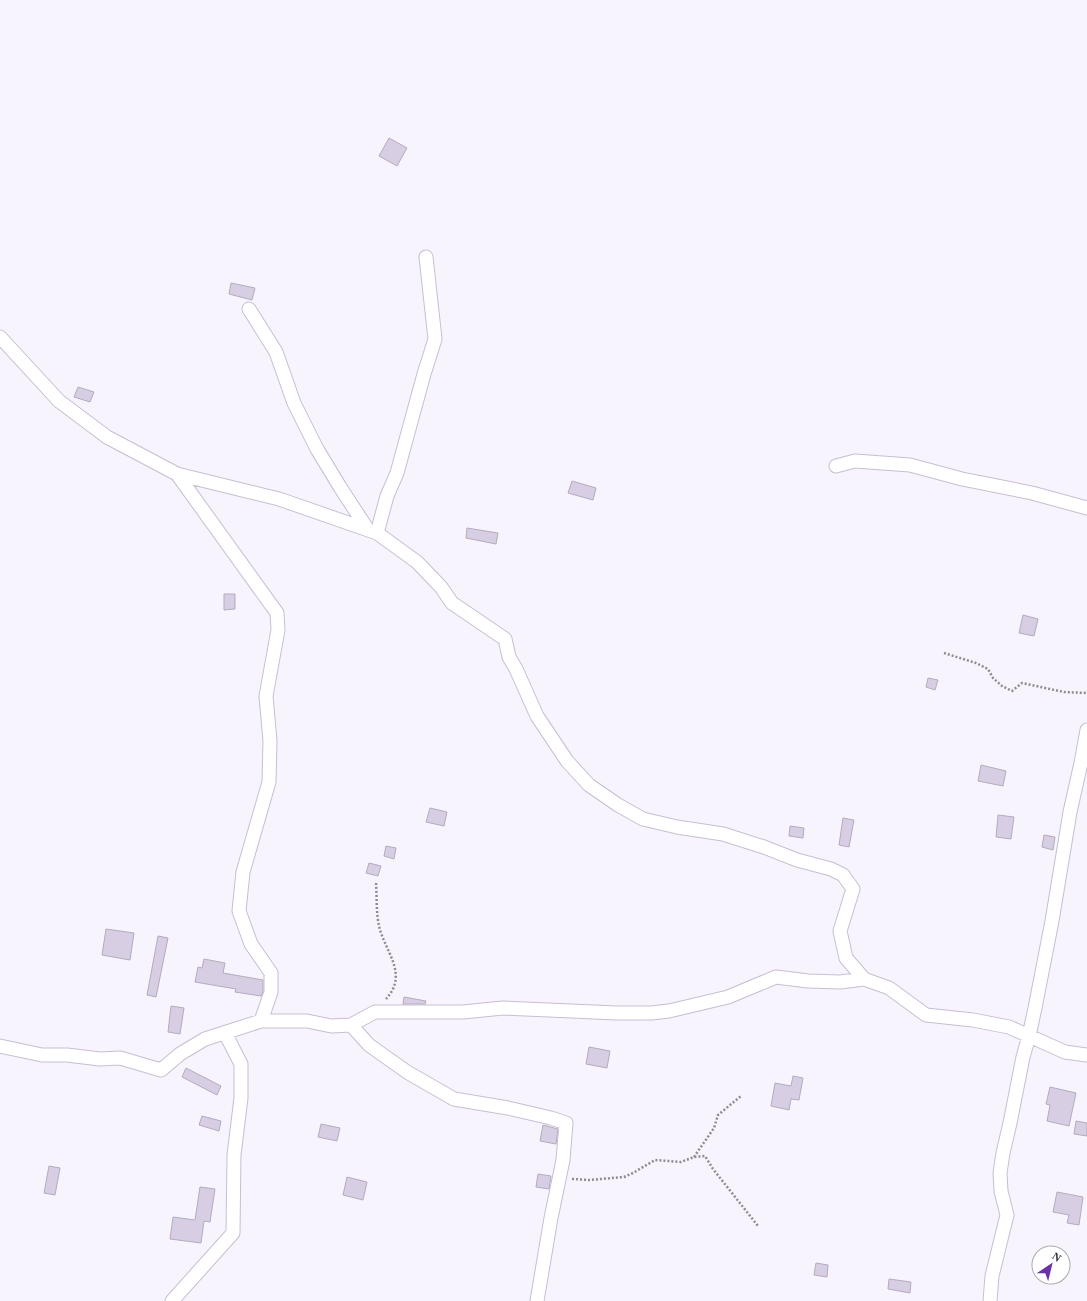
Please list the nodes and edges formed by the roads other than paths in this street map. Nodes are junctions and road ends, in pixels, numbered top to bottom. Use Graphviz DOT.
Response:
graph roads {
  1 [pos="426,257"];
  2 [pos="249,309"];
  3 [pos="0,337"];
  4 [pos="836,466"];
  5 [pos="177,474"];
  6 [pos="1087,508"];
  7 [pos="373,531"];
  8 [pos="1087,730"];
  9 [pos="1084,764"];
  10 [pos="864,979"];
  11 [pos="261,1021"];
  12 [pos="351,1025"];
  13 [pos="225,1033"];
  14 [pos="1029,1036"];
  15 [pos="0,1046"];
  16 [pos="1087,1055"];
  17 [pos="172,1301"];
  18 [pos="537,1301"];
  19 [pos="990,1301"];
  1 -- 7 [label="street"];
  2 -- 7 [label="street"];
  3 -- 5 [label="street"];
  4 -- 6 [label="street"];
  5 -- 7 [label="street"];
  5 -- 11 [label="street"];
  7 -- 10 [label="street"];
  8 -- 9 [label="street"];
  9 -- 14 [label="street"];
  10 -- 12 [label="street"];
  10 -- 14 [label="street"];
  11 -- 12 [label="street"];
  11 -- 13 [label="street"];
  12 -- 18 [label="street"];
  13 -- 15 [label="street"];
  13 -- 17 [label="street"];
  14 -- 16 [label="street"];
  14 -- 19 [label="street"];
}
